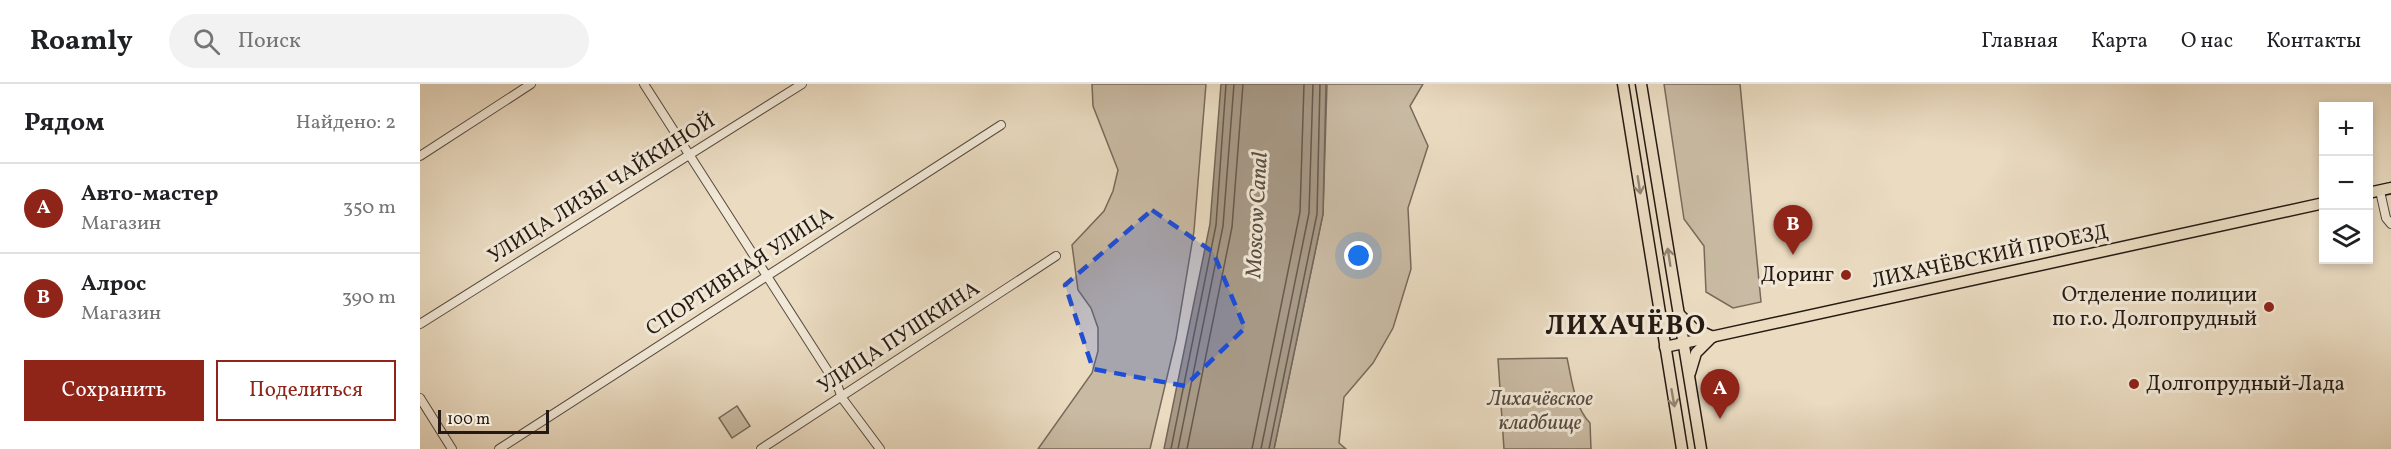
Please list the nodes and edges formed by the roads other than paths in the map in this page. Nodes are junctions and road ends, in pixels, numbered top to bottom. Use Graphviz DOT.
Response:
graph roads {
  1 [pos="531,84"];
  2 [pos="644,84"];
  3 [pos="802,84"];
  4 [pos="1623,84"];
  5 [pos="1641,84"];
  6 [pos="1001,125"];
  7 [pos="420,156"];
  8 [pos="690,156"];
  9 [pos="2386,190"];
  10 [pos="2319,204"];
  11 [pos="2391,224"];
  12 [pos="1056,256"];
  13 [pos="767,276"];
  14 [pos="1678,314"];
  15 [pos="420,324"];
  16 [pos="1713,337"];
  17 [pos="1683,344"];
  18 [pos="1665,347"];
  19 [pos="1689,380"];
  20 [pos="842,398"];
  21 [pos="420,399"];
  22 [pos="452,449"];
  23 [pos="499,449"];
  24 [pos="761,449"];
  25 [pos="880,449"];
  26 [pos="1682,449"];
  27 [pos="1701,449"];
  1 -- 7 [label="street"];
  2 -- 8 [label="street"];
  3 -- 8 [label="street, УЛИЦА ЛИЗЫ ЧАЙКИНОЙ"];
  4 -- 18 [label="main road, one-way"];
  14 -- 5 [label="main road, one-way"];
  6 -- 13 [label="street, СПОРТИВНАЯ УЛИЦА"];
  8 -- 13 [label="street"];
  8 -- 15 [label="street, УЛИЦА ЛИЗЫ ЧАЙКИНОЙ"];
  9 -- 11 [label="street"];
  10 -- 16 [label="main road, ЛИХАЧЁВСКИЙ ПРОЕЗД"];
  12 -- 20 [label="street, УЛИЦА ПУШКИНА"];
  13 -- 20 [label="street"];
  13 -- 23 [label="street, СПОРТИВНАЯ УЛИЦА"];
  14 -- 16 [label="main road"];
  14 -- 17 [label="main road"];
  16 -- 17 [label="main road, ЛИХАЧЁВСКИЙ ПРОЕЗД"];
  16 -- 19 [label="main road"];
  17 -- 18 [label="main road, ЛИХАЧЁВСКИЙ ПРОЕЗД"];
  17 -- 19 [label="main road"];
  18 -- 26 [label="main road, one-way"];
  19 -- 27 [label="main road"];
  20 -- 24 [label="street, УЛИЦА ПУШКИНА"];
  20 -- 25 [label="street"];
  21 -- 22 [label="street"];
}
